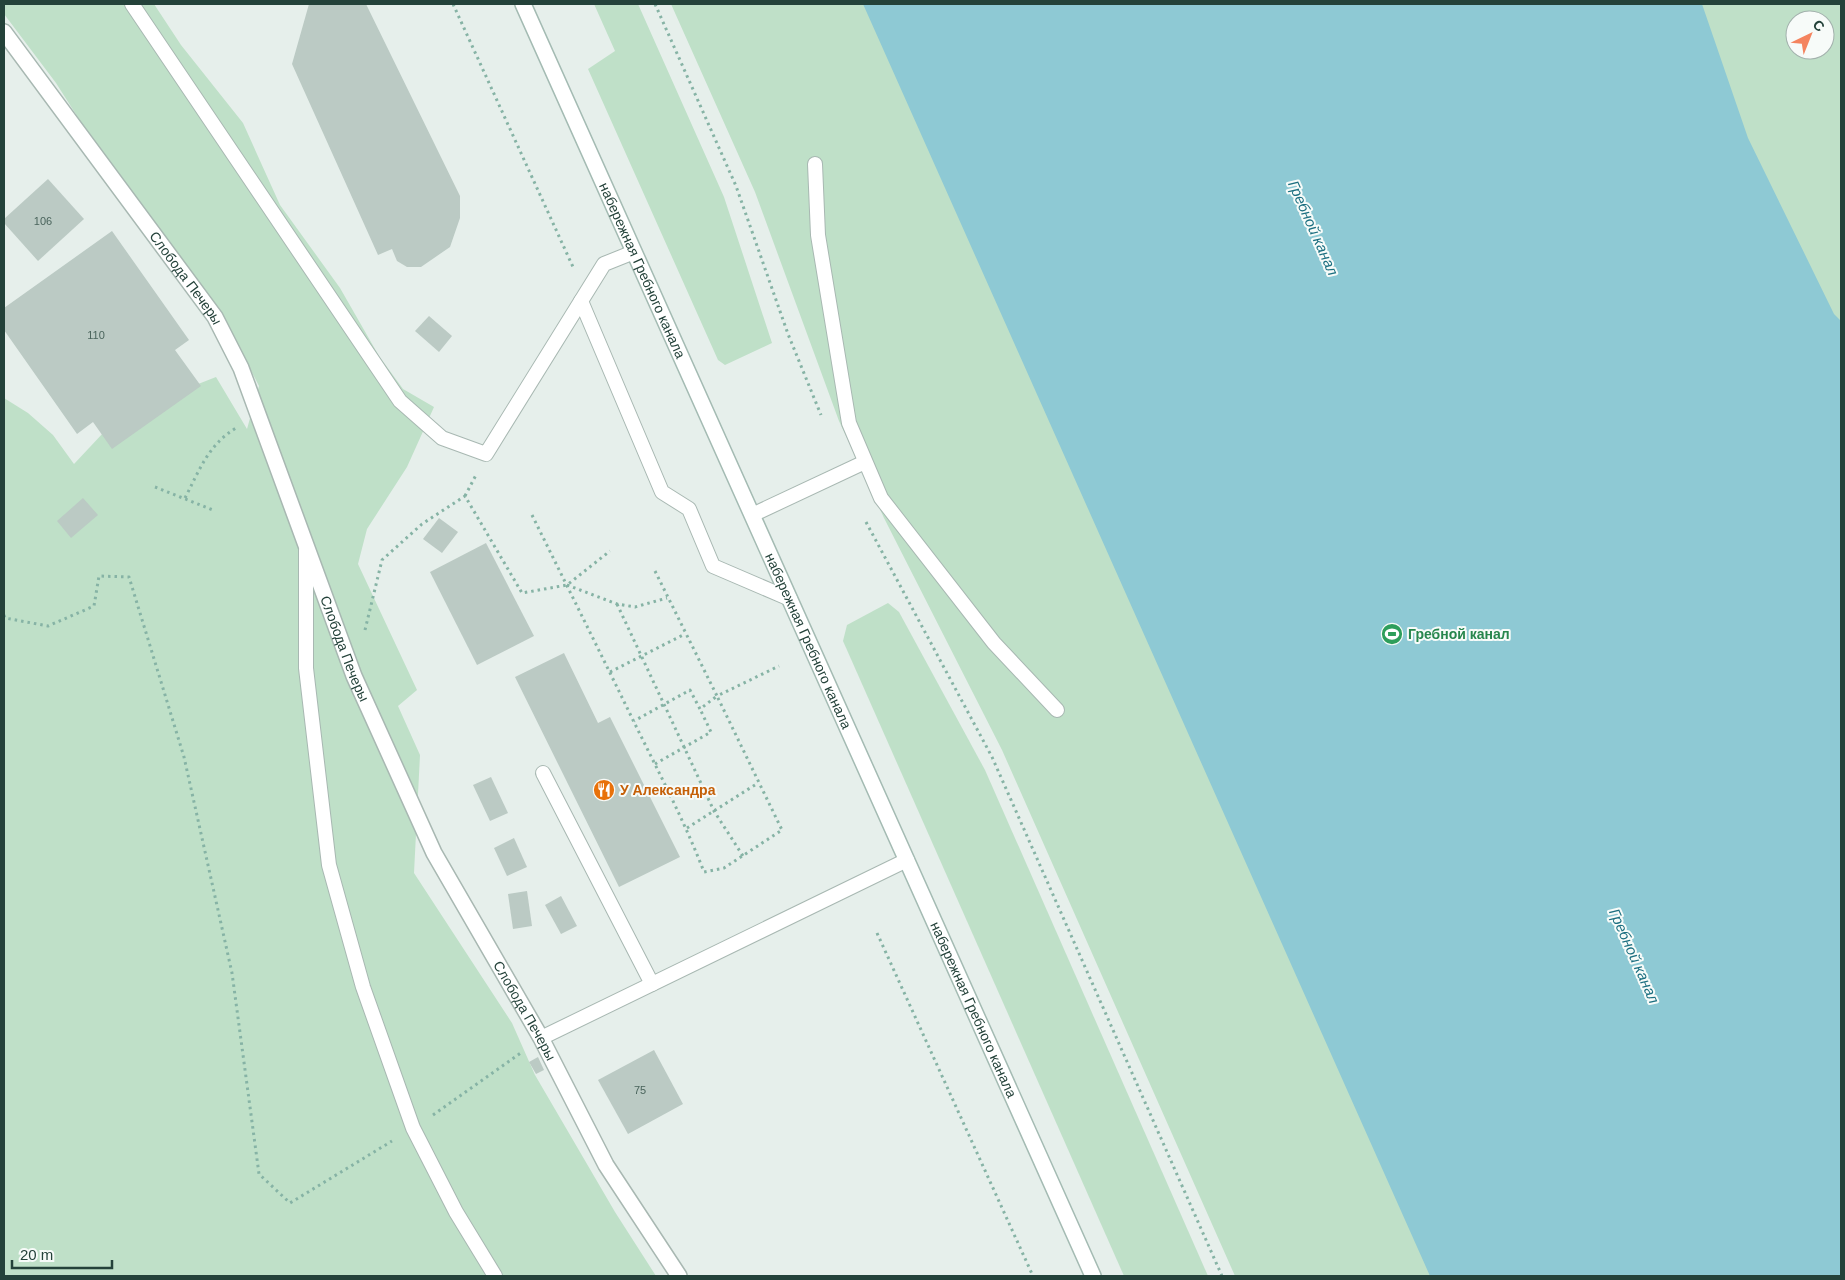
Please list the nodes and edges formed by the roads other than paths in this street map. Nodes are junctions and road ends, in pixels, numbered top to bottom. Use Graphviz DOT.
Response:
graph roads {
  1 [pos="132,4"];
  2 [pos="523,4"];
  3 [pos="4,32"];
  4 [pos="815,164"];
  5 [pos="634,252"];
  6 [pos="583,298"];
  7 [pos="865,462"];
  8 [pos="752,515"];
  9 [pos="306,548"];
  10 [pos="790,599"];
  11 [pos="1058,710"];
  12 [pos="544,773"];
  13 [pos="907,860"];
  14 [pos="652,984"];
  15 [pos="541,1038"];
  16 [pos="495,1276"];
  17 [pos="679,1276"];
  18 [pos="1093,1276"];
  1 -- 6 [label="lane"];
  2 -- 5 [label="street, набережная Гребного канала"];
  3 -- 9 [label="street, Слобода Печеры"];
  4 -- 7 [label="lane"];
  5 -- 6 [label="lane"];
  5 -- 8 [label="street, набережная Гребного канала"];
  6 -- 10 [label="lane"];
  7 -- 8 [label="lane"];
  7 -- 11 [label="lane"];
  8 -- 10 [label="street, набережная Гребного канала"];
  9 -- 15 [label="street, Слобода Печеры"];
  9 -- 16 [label="lane"];
  10 -- 13 [label="street, набережная Гребного канала"];
  12 -- 14 [label="lane"];
  13 -- 14 [label="lane"];
  13 -- 18 [label="street, набережная Гребного канала"];
  14 -- 15 [label="lane"];
  15 -- 17 [label="street, Слобода Печеры"];
}
